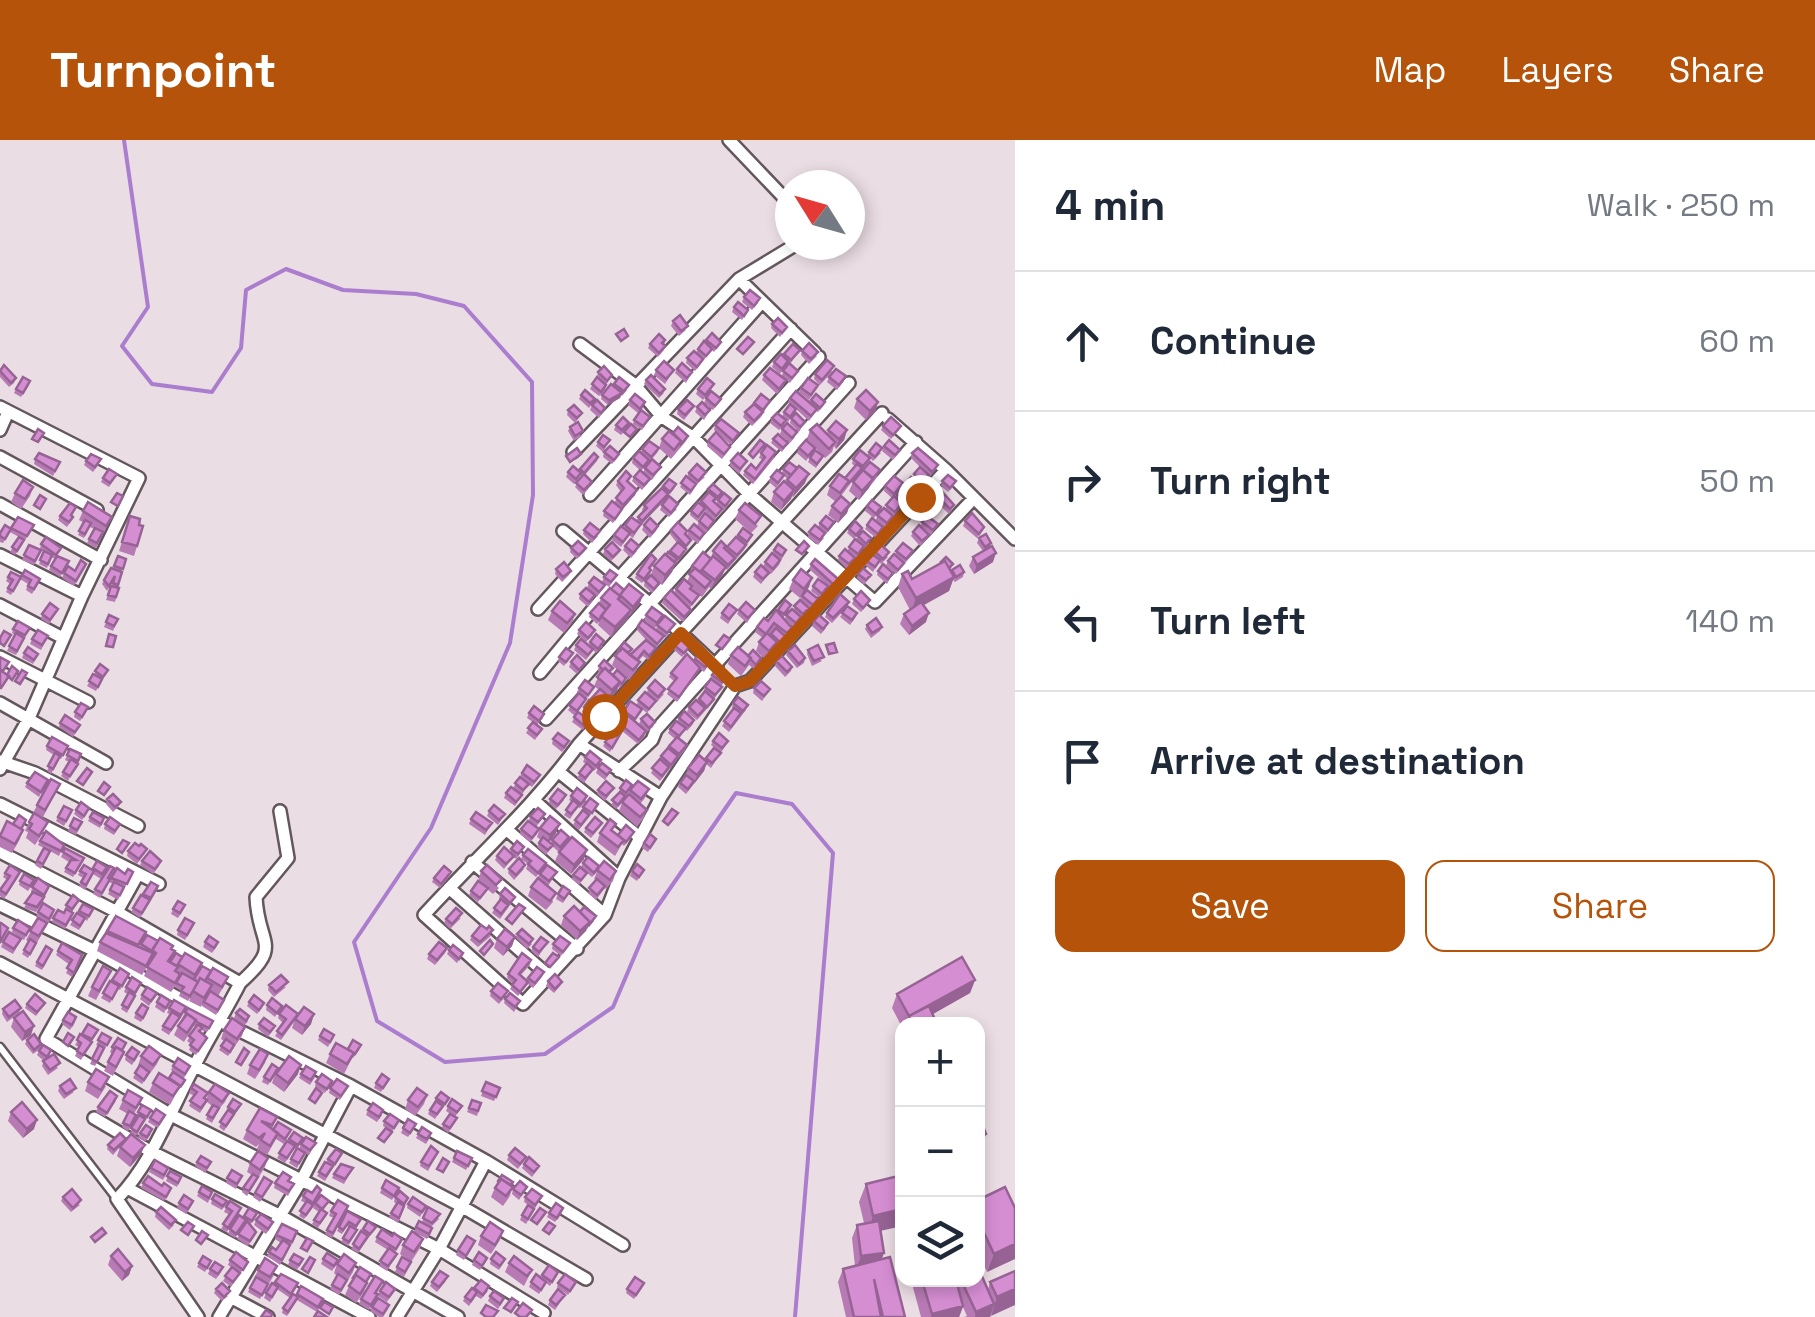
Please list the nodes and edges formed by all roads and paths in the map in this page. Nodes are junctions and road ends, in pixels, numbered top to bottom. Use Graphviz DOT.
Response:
graph roads {
  1 [pos="729,140"];
  2 [pos="775,188"];
  3 [pos="775,257"];
  4 [pos="739,279"];
  5 [pos="762,302"];
  6 [pos="792,329"];
  7 [pos="580,344"];
  8 [pos="819,357"];
  9 [pos="849,383"];
  10 [pos="635,386"];
  11 [pos="860,393"];
  12 [pos="871,403"];
  13 [pos="4,410"];
  14 [pos="882,413"];
  15 [pos="662,417"];
  16 [pos="0,430"];
  17 [pos="694,438"];
  18 [pos="916,442"];
  19 [pos="573,452"];
  20 [pos="0,457"];
  21 [pos="722,466"];
  22 [pos="946,470"];
  23 [pos="749,494"];
  24 [pos="590,495"];
  25 [pos="974,498"];
  26 [pos="0,504"];
  27 [pos="120,522"];
  28 [pos="783,523"];
  29 [pos="563,531"];
  30 [pos="1015,539"];
  31 [pos="815,552"];
  32 [pos="589,554"];
  33 [pos="0,555"];
  34 [pos="101,560"];
  35 [pos="620,578"];
  36 [pos="846,578"];
  37 [pos="82,596"];
  38 [pos="649,602"];
  39 [pos="0,605"];
  40 [pos="538,609"];
  41 [pos="681,633"];
  42 [pos="63,638"];
  43 [pos="0,657"];
  44 [pos="714,665"];
  45 [pos="540,673"];
  46 [pos="46,681"];
  47 [pos="735,686"];
  48 [pos="88,702"];
  49 [pos="0,703"];
  50 [pos="29,718"];
  51 [pos="546,718"];
  52 [pos="579,744"];
  53 [pos="106,763"];
  54 [pos="1,764"];
  55 [pos="619,771"];
  56 [pos="558,772"];
  57 [pos="661,798"];
  58 [pos="535,801"];
  59 [pos="0,804"];
  60 [pos="280,811"];
  61 [pos="138,826"];
  62 [pos="506,830"];
  63 [pos="641,838"];
  64 [pos="0,852"];
  65 [pos="472,862"];
  66 [pos="138,874"];
  67 [pos="619,878"];
  68 [pos="160,884"];
  69 [pos="449,888"];
  70 [pos="0,905"];
  71 [pos="117,912"];
  72 [pos="605,915"];
  73 [pos="576,949"];
  74 [pos="95,951"];
  75 [pos="0,962"];
  76 [pos="550,977"];
  77 [pos="240,983"];
  78 [pos="69,1000"];
  79 [pos="220,1021"];
  80 [pos="0,1046"];
  81 [pos="194,1066"];
  82 [pos="351,1086"];
  83 [pos="171,1115"];
  84 [pos="94,1118"];
  85 [pos="325,1134"];
  86 [pos="150,1151"];
  87 [pos="486,1161"];
  88 [pos="301,1181"];
  89 [pos="127,1188"];
  90 [pos="117,1198"];
  91 [pos="461,1206"];
  92 [pos="281,1216"];
  93 [pos="623,1245"];
  94 [pos="439,1250"];
  95 [pos="254,1258"];
  96 [pos="586,1279"];
  97 [pos="414,1290"];
  98 [pos="232,1298"];
  99 [pos="544,1313"];
  100 [pos="198,1317"];
  101 [pos="219,1317"];
  102 [pos="268,1317"];
  103 [pos="370,1317"];
  104 [pos="397,1317"];
  105 [pos="458,1317"];
  1 -- 2 [label="street"];
  3 -- 4 [label="street"];
  4 -- 5 [label="street"];
  4 -- 10 [label="street"];
  5 -- 6 [label="street"];
  5 -- 15 [label="street"];
  6 -- 8 [label="street"];
  6 -- 17 [label="street"];
  7 -- 10 [label="street"];
  8 -- 9 [label="street"];
  8 -- 21 [label="street"];
  9 -- 11 [label="street"];
  9 -- 23 [label="street"];
  10 -- 15 [label="street"];
  10 -- 19 [label="street"];
  12 -- 14 [label="street"];
  13 -- 16 [label="street"];
  13 -- 27 [label="street"];
  14 -- 18 [label="street"];
  14 -- 28 [label="street"];
  15 -- 17 [label="street"];
  15 -- 24 [label="street"];
  17 -- 21 [label="street"];
  17 -- 32 [label="street"];
  18 -- 22 [label="street"];
  18 -- 31 [label="street"];
  20 -- 27 [label="street"];
  21 -- 23 [label="street"];
  21 -- 35 [label="street"];
  22 -- 25 [label="street"];
  22 -- 36 [label="street"];
  23 -- 28 [label="street"];
  23 -- 38 [label="street"];
  25 -- 30 [label="street"];
  25 -- 36 [label="street"];
  26 -- 34 [label="street"];
  27 -- 34 [label="street"];
  28 -- 31 [label="street"];
  28 -- 41 [label="street"];
  29 -- 32 [label="street"];
  31 -- 36 [label="street"];
  31 -- 44 [label="street"];
  32 -- 35 [label="street"];
  32 -- 40 [label="street"];
  33 -- 37 [label="street"];
  34 -- 37 [label="street"];
  35 -- 38 [label="street"];
  35 -- 45 [label="street"];
  36 -- 47 [label="street"];
  37 -- 42 [label="street"];
  38 -- 41 [label="street"];
  38 -- 51 [label="street"];
  39 -- 42 [label="street"];
  41 -- 44 [label="street"];
  41 -- 52 [label="street"];
  42 -- 46 [label="street"];
  43 -- 46 [label="street"];
  44 -- 47 [label="street"];
  44 -- 55 [label="street"];
  46 -- 48 [label="street"];
  46 -- 50 [label="street"];
  47 -- 57 [label="street"];
  49 -- 50 [label="street"];
  50 -- 53 [label="street"];
  50 -- 54 [label="street"];
  52 -- 55 [label="street"];
  52 -- 56 [label="street"];
  54 -- 61 [label="street"];
  55 -- 57 [label="street"];
  56 -- 58 [label="street"];
  56 -- 63 [label="street"];
  57 -- 63 [label="street"];
  58 -- 62 [label="street"];
  58 -- 67 [label="street"];
  59 -- 66 [label="street"];
  60 -- 77 [label="street"];
  62 -- 65 [label="street"];
  62 -- 72 [label="street"];
  63 -- 67 [label="street"];
  64 -- 71 [label="street"];
  65 -- 69 [label="street"];
  65 -- 73 [label="street"];
  66 -- 68 [label="street"];
  66 -- 71 [label="street"];
  67 -- 72 [label="street"];
  69 -- 76 [label="street"];
  69 -- 76 [label="street"];
  70 -- 74 [label="street"];
  71 -- 74 [label="street"];
  71 -- 77 [label="street"];
  72 -- 73 [label="street"];
  73 -- 76 [label="street"];
  74 -- 78 [label="street"];
  74 -- 79 [label="street"];
  75 -- 78 [label="street"];
  77 -- 79 [label="street"];
  78 -- 81 [label="street"];
  78 -- 83 [label="street"];
  79 -- 81 [label="street"];
  79 -- 82 [label="street"];
  80 -- 90 [label="lane"];
  81 -- 83 [label="street"];
  81 -- 85 [label="street"];
  82 -- 85 [label="street"];
  82 -- 87 [label="street"];
  83 -- 86 [label="street"];
  83 -- 88 [label="street"];
  84 -- 86 [label="street"];
  85 -- 88 [label="street"];
  85 -- 91 [label="street"];
  86 -- 89 [label="street"];
  86 -- 92 [label="street"];
  87 -- 91 [label="street"];
  87 -- 93 [label="street"];
  88 -- 92 [label="street"];
  88 -- 94 [label="street"];
  89 -- 90 [label="street"];
  89 -- 95 [label="street"];
  90 -- 100 [label="street"];
  91 -- 94 [label="street"];
  91 -- 96 [label="street"];
  92 -- 95 [label="street"];
  92 -- 97 [label="street"];
  94 -- 97 [label="street"];
  94 -- 99 [label="street"];
  95 -- 98 [label="street"];
  95 -- 103 [label="street"];
  97 -- 104 [label="street"];
  97 -- 105 [label="street"];
  98 -- 101 [label="street"];
  98 -- 102 [label="street"];
}
